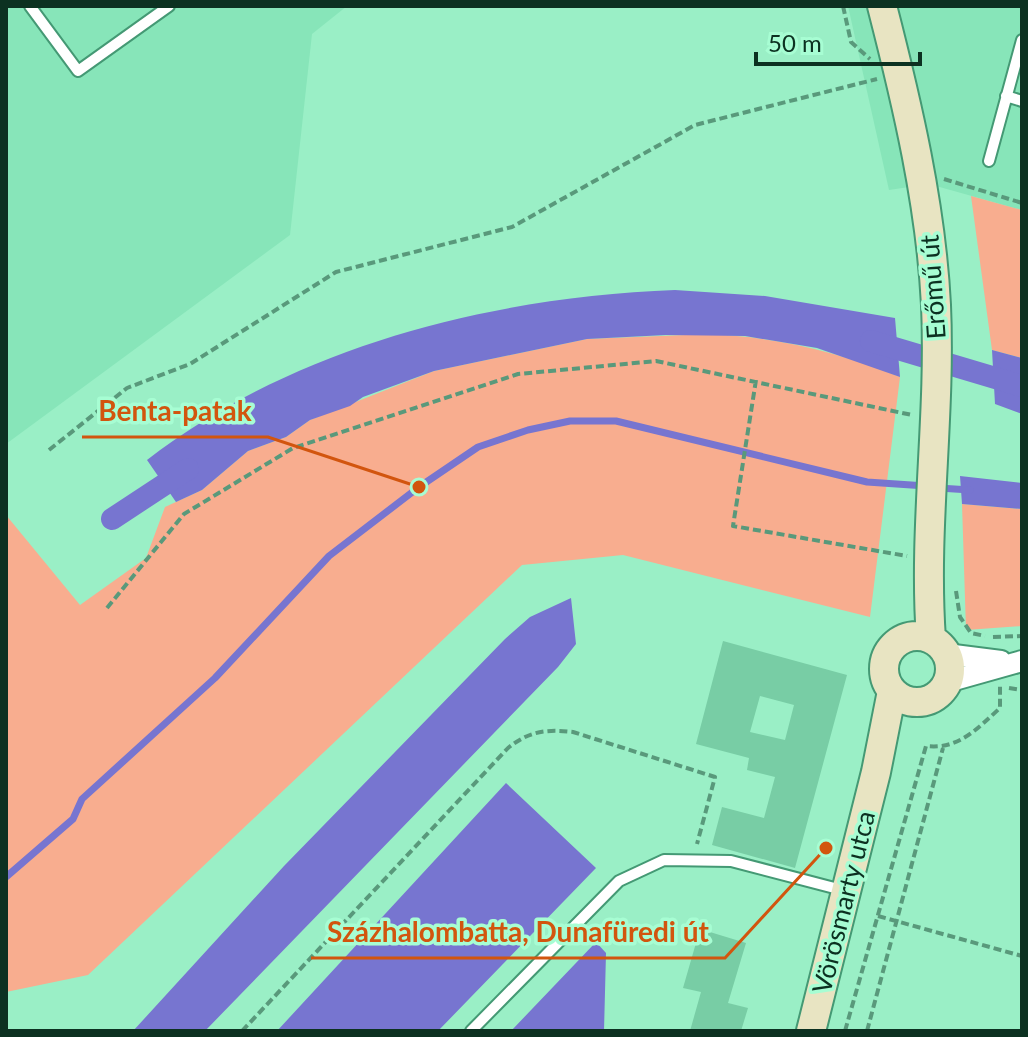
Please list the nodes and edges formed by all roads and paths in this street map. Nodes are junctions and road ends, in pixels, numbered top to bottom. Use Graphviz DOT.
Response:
graph roads {
  1 [pos="30,6"];
  2 [pos="169,6"];
  3 [pos="843,6"];
  4 [pos="882,6"];
  5 [pos="1022,40"];
  6 [pos="1006,96"];
  7 [pos="1022,101"];
  8 [pos="989,161"];
  9 [pos="944,179"];
  10 [pos="1022,203"];
  11 [pos="756,380"];
  12 [pos="938,421"];
  13 [pos="49,450"];
  14 [pos="927,565"];
  15 [pos="955,585"];
  16 [pos="107,608"];
  17 [pos="1022,636"];
  18 [pos="901,640"];
  19 [pos="942,659"];
  20 [pos="1018,662"];
  21 [pos="1022,690"];
  22 [pos="904,697"];
  23 [pos="943,748"];
  24 [pos="694,860"];
  25 [pos="846,891"];
  26 [pos="877,916"];
  27 [pos="896,921"];
  28 [pos="1022,956"];
  29 [pos="242,1031"];
  30 [pos="471,1031"];
  31 [pos="811,1031"];
  32 [pos="845,1031"];
  33 [pos="867,1031"];
  1 -- 2 [label="lane"];
  3 -- 13 [label="path"];
  4 -- 12 [label="street, Erőmű út"];
  5 -- 6 [label="lane"];
  6 -- 7 [label="lane"];
  6 -- 8 [label="lane"];
  9 -- 10 [label="path"];
  11 -- 12 [label="path"];
  11 -- 14 [label="path"];
  11 -- 16 [label="path"];
  12 -- 14 [label="street, Erőmű út"];
  14 -- 18 [label="street, Erőmű út"];
  14 -- 19 [label="street, Erőmű út"];
  15 -- 17 [label="path"];
  18 -- 19 [label="street"];
  18 -- 22 [label="street"];
  19 -- 20 [label="street"];
  19 -- 22 [label="street"];
  21 -- 23 [label="path"];
  22 -- 25 [label="street, Vörösmarty utca"];
  23 -- 26 [label="path"];
  23 -- 27 [label="path"];
  24 -- 25 [label="lane"];
  24 -- 29 [label="path"];
  24 -- 30 [label="lane"];
  25 -- 31 [label="street, Vörösmarty utca"];
  26 -- 27 [label="path"];
  26 -- 32 [label="path"];
  27 -- 28 [label="path"];
  27 -- 33 [label="path"];
}
